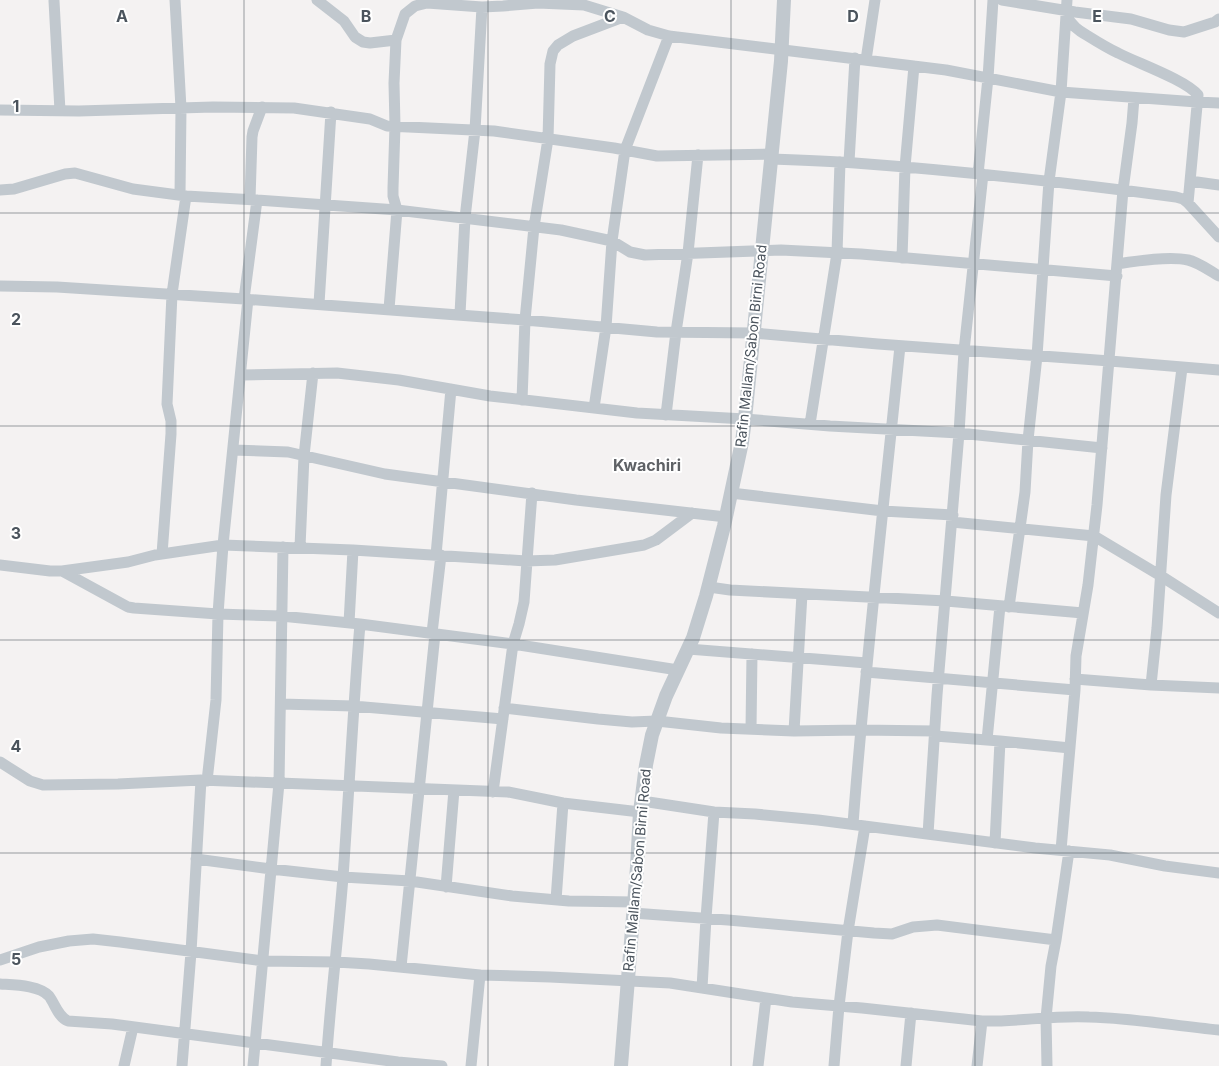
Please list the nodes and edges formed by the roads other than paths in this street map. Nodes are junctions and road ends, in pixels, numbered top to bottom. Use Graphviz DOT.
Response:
graph roads {
  1 [pos="175,0"];
  2 [pos="317,0"];
  3 [pos="784,0"];
  4 [pos="875,0"];
  5 [pos="993,0"];
  6 [pos="1002,0"];
  7 [pos="54,1"];
  8 [pos="482,6"];
  9 [pos="1067,9"];
  10 [pos="623,17"];
  11 [pos="1219,19"];
  12 [pos="669,36"];
  13 [pos="396,40"];
  14 [pos="782,49"];
  15 [pos="861,59"];
  16 [pos="914,66"];
  17 [pos="988,78"];
  18 [pos="1061,92"];
  19 [pos="1134,98"];
  20 [pos="1197,102"];
  21 [pos="1219,103"];
  22 [pos="262,107"];
  23 [pos="181,108"];
  24 [pos="0,110"];
  25 [pos="60,111"];
  26 [pos="331,112"];
  27 [pos="395,126"];
  28 [pos="475,130"];
  29 [pos="548,139"];
  30 [pos="625,150"];
  31 [pos="698,155"];
  32 [pos="772,157"];
  33 [pos="844,162"];
  34 [pos="905,167"];
  35 [pos="981,174"];
  36 [pos="1049,181"];
  37 [pos="1190,181"];
  38 [pos="1219,185"];
  39 [pos="0,190"];
  40 [pos="1123,190"];
  41 [pos="183,196"];
  42 [pos="254,200"];
  43 [pos="1188,203"];
  44 [pos="325,205"];
  45 [pos="396,210"];
  46 [pos="465,218"];
  47 [pos="534,227"];
  48 [pos="1219,237"];
  49 [pos="612,241"];
  50 [pos="762,250"];
  51 [pos="688,253"];
  52 [pos="837,253"];
  53 [pos="902,258"];
  54 [pos="974,264"];
  55 [pos="1118,264"];
  56 [pos="1042,270"];
  57 [pos="1116,276"];
  58 [pos="1219,276"];
  59 [pos="0,286"];
  60 [pos="172,294"];
  61 [pos="246,299"];
  62 [pos="318,304"];
  63 [pos="389,309"];
  64 [pos="460,314"];
  65 [pos="525,320"];
  66 [pos="606,327"];
  67 [pos="676,332"];
  68 [pos="754,333"];
  69 [pos="824,339"];
  70 [pos="900,346"];
  71 [pos="964,350"];
  72 [pos="1037,356"];
  73 [pos="1110,361"];
  74 [pos="1182,368"];
  75 [pos="1219,370"];
  76 [pos="313,373"];
  77 [pos="240,375"];
  78 [pos="451,389"];
  79 [pos="522,400"];
  80 [pos="594,408"];
  81 [pos="666,415"];
  82 [pos="745,420"];
  83 [pos="810,424"];
  84 [pos="892,429"];
  85 [pos="959,433"];
  86 [pos="1028,440"];
  87 [pos="1102,448"];
  88 [pos="232,450"];
  89 [pos="304,456"];
  90 [pos="444,481"];
  91 [pos="532,493"];
  92 [pos="731,493"];
  93 [pos="883,511"];
  94 [pos="692,513"];
  95 [pos="726,517"];
  96 [pos="953,519"];
  97 [pos="1020,529"];
  98 [pos="1094,536"];
  99 [pos="223,545"];
  100 [pos="282,547"];
  101 [pos="300,547"];
  102 [pos="354,550"];
  103 [pos="162,554"];
  104 [pos="439,555"];
  105 [pos="526,561"];
  106 [pos="0,565"];
  107 [pos="62,571"];
  108 [pos="1161,576"];
  109 [pos="709,587"];
  110 [pos="802,594"];
  111 [pos="873,597"];
  112 [pos="946,601"];
  113 [pos="1005,607"];
  114 [pos="1083,613"];
  115 [pos="1219,613"];
  116 [pos="218,614"];
  117 [pos="281,616"];
  118 [pos="354,623"];
  119 [pos="434,634"];
  120 [pos="512,644"];
  121 [pos="688,649"];
  122 [pos="752,654"];
  123 [pos="798,657"];
  124 [pos="866,668"];
  125 [pos="678,670"];
  126 [pos="939,678"];
  127 [pos="993,682"];
  128 [pos="1075,684"];
  129 [pos="1151,685"];
  130 [pos="1219,688"];
  131 [pos="281,704"];
  132 [pos="353,706"];
  133 [pos="428,712"];
  134 [pos="503,713"];
  135 [pos="657,721"];
  136 [pos="751,729"];
  137 [pos="860,730"];
  138 [pos="794,731"];
  139 [pos="935,734"];
  140 [pos="987,740"];
  141 [pos="1000,740"];
  142 [pos="1070,748"];
  143 [pos="0,762"];
  144 [pos="204,780"];
  145 [pos="279,783"];
  146 [pos="348,786"];
  147 [pos="420,789"];
  148 [pos="454,790"];
  149 [pos="493,792"];
  150 [pos="563,803"];
  151 [pos="641,807"];
  152 [pos="714,812"];
  153 [pos="859,825"];
  154 [pos="928,834"];
  155 [pos="995,842"];
  156 [pos="1065,851"];
  157 [pos="196,859"];
  158 [pos="272,870"];
  159 [pos="1219,873"];
  160 [pos="343,877"];
  161 [pos="410,881"];
  162 [pos="446,887"];
  163 [pos="556,900"];
  164 [pos="634,908"];
  165 [pos="706,918"];
  166 [pos="848,931"];
  167 [pos="1056,940"];
  168 [pos="191,952"];
  169 [pos="0,960"];
  170 [pos="263,961"];
  171 [pos="336,962"];
  172 [pos="401,967"];
  173 [pos="480,975"];
  174 [pos="627,981"];
  175 [pos="0,984"];
  176 [pos="702,988"];
  177 [pos="766,998"];
  178 [pos="839,1006"];
  179 [pos="911,1013"];
  180 [pos="1046,1018"];
  181 [pos="982,1021"];
  182 [pos="133,1027"];
  183 [pos="1219,1030"];
  184 [pos="184,1034"];
  185 [pos="256,1044"];
  186 [pos="326,1053"];
  187 [pos="398,1064"];
  188 [pos="124,1066"];
  189 [pos="182,1066"];
  190 [pos="253,1066"];
  191 [pos="326,1066"];
  192 [pos="442,1066"];
  193 [pos="470,1066"];
  194 [pos="621,1066"];
  195 [pos="758,1066"];
  196 [pos="834,1066"];
  197 [pos="906,1066"];
  198 [pos="977,1066"];
  199 [pos="1047,1066"];
  1 -- 23 [label="street"];
  2 -- 13 [label="street"];
  3 -- 14 [label="street, Rafin Mallam/Sabon Birni Road"];
  4 -- 15 [label="street"];
  5 -- 17 [label="street"];
  6 -- 9 [label="street"];
  7 -- 25 [label="street"];
  8 -- 10 [label="street"];
  8 -- 13 [label="street"];
  8 -- 28 [label="street"];
  9 -- 11 [label="street"];
  9 -- 18 [label="street"];
  9 -- 20 [label="street"];
  10 -- 12 [label="street"];
  10 -- 29 [label="street"];
  12 -- 14 [label="street"];
  12 -- 30 [label="street"];
  13 -- 27 [label="street"];
  14 -- 15 [label="street"];
  14 -- 32 [label="street, Rafin Mallam/Sabon Birni Road"];
  15 -- 16 [label="street"];
  15 -- 33 [label="street"];
  16 -- 17 [label="street"];
  16 -- 34 [label="street"];
  17 -- 18 [label="street"];
  17 -- 35 [label="street"];
  18 -- 19 [label="street"];
  18 -- 36 [label="street"];
  19 -- 20 [label="street"];
  19 -- 40 [label="street"];
  20 -- 21 [label="street"];
  20 -- 37 [label="street"];
  22 -- 23 [label="street"];
  22 -- 26 [label="street"];
  22 -- 42 [label="street"];
  23 -- 25 [label="street"];
  23 -- 41 [label="street"];
  24 -- 25 [label="street"];
  26 -- 27 [label="street"];
  26 -- 44 [label="street"];
  27 -- 28 [label="street"];
  27 -- 45 [label="street"];
  28 -- 29 [label="street"];
  28 -- 46 [label="street"];
  29 -- 30 [label="street"];
  29 -- 47 [label="street"];
  30 -- 31 [label="street"];
  30 -- 49 [label="street"];
  31 -- 32 [label="street"];
  31 -- 51 [label="street"];
  32 -- 33 [label="street"];
  32 -- 50 [label="street, Rafin Mallam/Sabon Birni Road"];
  33 -- 34 [label="street"];
  33 -- 52 [label="street"];
  34 -- 35 [label="street"];
  34 -- 53 [label="street"];
  35 -- 36 [label="street"];
  35 -- 54 [label="street"];
  36 -- 40 [label="street"];
  36 -- 56 [label="street"];
  37 -- 38 [label="street"];
  37 -- 43 [label="street"];
  39 -- 41 [label="street"];
  40 -- 43 [label="street"];
  40 -- 55 [label="street"];
  41 -- 42 [label="street"];
  41 -- 60 [label="street"];
  42 -- 44 [label="street"];
  42 -- 61 [label="street"];
  43 -- 48 [label="street"];
  44 -- 45 [label="street"];
  44 -- 62 [label="street"];
  45 -- 46 [label="street"];
  45 -- 63 [label="street"];
  46 -- 47 [label="street"];
  46 -- 64 [label="street"];
  47 -- 49 [label="street"];
  47 -- 65 [label="street"];
  49 -- 51 [label="street"];
  49 -- 66 [label="street"];
  50 -- 51 [label="street"];
  50 -- 52 [label="street"];
  50 -- 68 [label="street, Rafin Mallam/Sabon Birni Road"];
  51 -- 67 [label="street"];
  52 -- 53 [label="street"];
  52 -- 69 [label="street"];
  53 -- 54 [label="street"];
  54 -- 56 [label="street"];
  54 -- 71 [label="street"];
  55 -- 57 [label="street"];
  55 -- 58 [label="street"];
  56 -- 57 [label="street"];
  56 -- 72 [label="street"];
  57 -- 73 [label="street"];
  59 -- 60 [label="street"];
  60 -- 61 [label="street"];
  60 -- 103 [label="street"];
  61 -- 62 [label="street"];
  61 -- 77 [label="street"];
  62 -- 63 [label="street"];
  63 -- 64 [label="street"];
  64 -- 65 [label="street"];
  65 -- 66 [label="street"];
  65 -- 79 [label="street"];
  66 -- 67 [label="street"];
  66 -- 80 [label="street"];
  67 -- 68 [label="street"];
  67 -- 81 [label="street"];
  68 -- 69 [label="street"];
  68 -- 82 [label="street, Rafin Mallam/Sabon Birni Road"];
  69 -- 70 [label="street"];
  69 -- 83 [label="street"];
  70 -- 71 [label="street"];
  70 -- 84 [label="street"];
  71 -- 72 [label="street"];
  71 -- 85 [label="street"];
  72 -- 73 [label="street"];
  72 -- 86 [label="street"];
  73 -- 74 [label="street"];
  73 -- 87 [label="street"];
  74 -- 75 [label="street"];
  74 -- 108 [label="street"];
  76 -- 77 [label="street"];
  76 -- 78 [label="street"];
  76 -- 89 [label="street"];
  77 -- 88 [label="street"];
  78 -- 79 [label="street"];
  78 -- 90 [label="street"];
  79 -- 80 [label="street"];
  80 -- 81 [label="street"];
  81 -- 82 [label="street"];
  82 -- 83 [label="street"];
  82 -- 92 [label="street, Rafin Mallam/Sabon Birni Road"];
  83 -- 84 [label="street"];
  84 -- 85 [label="street"];
  84 -- 93 [label="street"];
  85 -- 86 [label="street"];
  85 -- 96 [label="street"];
  86 -- 87 [label="street"];
  86 -- 97 [label="street"];
  87 -- 98 [label="street"];
  88 -- 89 [label="street"];
  88 -- 99 [label="street"];
  89 -- 90 [label="street"];
  89 -- 101 [label="street"];
  90 -- 91 [label="street"];
  90 -- 104 [label="street"];
  91 -- 94 [label="street"];
  91 -- 105 [label="street"];
  92 -- 93 [label="street"];
  92 -- 95 [label="street, Rafin Mallam/Sabon Birni Road"];
  93 -- 96 [label="street"];
  93 -- 111 [label="street"];
  94 -- 95 [label="street"];
  94 -- 105 [label="street"];
  95 -- 109 [label="street, Rafin Mallam/Sabon Birni Road"];
  96 -- 97 [label="street"];
  96 -- 112 [label="street"];
  97 -- 98 [label="street"];
  97 -- 113 [label="street"];
  98 -- 108 [label="street"];
  98 -- 114 [label="street"];
  99 -- 100 [label="street"];
  99 -- 103 [label="street"];
  99 -- 116 [label="street"];
  100 -- 101 [label="street"];
  100 -- 117 [label="street"];
  101 -- 102 [label="street"];
  102 -- 104 [label="street"];
  102 -- 118 [label="street"];
  103 -- 107 [label="street"];
  104 -- 105 [label="street"];
  104 -- 119 [label="street"];
  105 -- 120 [label="street"];
  106 -- 107 [label="street"];
  107 -- 116 [label="street"];
  108 -- 115 [label="street"];
  108 -- 129 [label="street"];
  109 -- 110 [label="street"];
  109 -- 121 [label="street, Rafin Mallam/Sabon Birni Road"];
  110 -- 111 [label="street"];
  110 -- 123 [label="street"];
  111 -- 112 [label="street"];
  111 -- 124 [label="street"];
  112 -- 113 [label="street"];
  112 -- 126 [label="street"];
  113 -- 114 [label="street"];
  113 -- 127 [label="street"];
  114 -- 128 [label="street"];
  116 -- 117 [label="street"];
  116 -- 144 [label="street"];
  117 -- 118 [label="street"];
  117 -- 131 [label="street"];
  118 -- 119 [label="street"];
  118 -- 132 [label="street"];
  119 -- 120 [label="street"];
  119 -- 133 [label="street"];
  120 -- 125 [label="street"];
  120 -- 134 [label="street"];
  121 -- 122 [label="street"];
  121 -- 125 [label="street, Rafin Mallam/Sabon Birni Road"];
  122 -- 123 [label="street"];
  122 -- 136 [label="street"];
  123 -- 124 [label="street"];
  123 -- 138 [label="street"];
  124 -- 126 [label="street"];
  124 -- 137 [label="street"];
  125 -- 135 [label="street, Rafin Mallam/Sabon Birni Road"];
  126 -- 127 [label="street"];
  126 -- 139 [label="street"];
  127 -- 128 [label="street"];
  127 -- 140 [label="street"];
  128 -- 129 [label="street"];
  128 -- 142 [label="street"];
  129 -- 130 [label="street"];
  131 -- 132 [label="street"];
  131 -- 145 [label="street"];
  132 -- 133 [label="street"];
  132 -- 146 [label="street"];
  133 -- 134 [label="street"];
  133 -- 147 [label="street"];
  134 -- 135 [label="street"];
  134 -- 149 [label="street"];
  135 -- 136 [label="street"];
  135 -- 151 [label="street, Rafin Mallam/Sabon Birni Road"];
  136 -- 138 [label="street"];
  137 -- 138 [label="street"];
  137 -- 139 [label="street"];
  137 -- 153 [label="street"];
  139 -- 140 [label="street"];
  139 -- 154 [label="street"];
  140 -- 141 [label="street"];
  141 -- 142 [label="street"];
  141 -- 155 [label="street"];
  142 -- 156 [label="street"];
  143 -- 144 [label="street"];
  144 -- 145 [label="street"];
  144 -- 157 [label="street"];
  145 -- 146 [label="street"];
  145 -- 158 [label="street"];
  146 -- 147 [label="street"];
  146 -- 160 [label="street"];
  147 -- 148 [label="street"];
  147 -- 161 [label="street"];
  148 -- 149 [label="street"];
  148 -- 162 [label="street"];
  149 -- 150 [label="street"];
  150 -- 151 [label="street"];
  150 -- 163 [label="street"];
  151 -- 152 [label="street"];
  151 -- 164 [label="street, Rafin Mallam/Sabon Birni Road"];
  152 -- 153 [label="street"];
  152 -- 165 [label="street"];
  153 -- 154 [label="street"];
  153 -- 166 [label="street"];
  154 -- 155 [label="street"];
  155 -- 156 [label="street"];
  156 -- 159 [label="street"];
  156 -- 167 [label="street"];
  157 -- 158 [label="street"];
  157 -- 168 [label="street"];
  158 -- 160 [label="street"];
  158 -- 170 [label="street"];
  160 -- 161 [label="street"];
  160 -- 171 [label="street"];
  161 -- 162 [label="street"];
  161 -- 172 [label="street"];
  162 -- 163 [label="street"];
  163 -- 164 [label="street"];
  164 -- 165 [label="street"];
  164 -- 174 [label="street, Rafin Mallam/Sabon Birni Road"];
  165 -- 166 [label="street"];
  165 -- 176 [label="street"];
  166 -- 167 [label="street"];
  166 -- 178 [label="street"];
  167 -- 180 [label="street"];
  168 -- 169 [label="street"];
  168 -- 170 [label="street"];
  168 -- 184 [label="street"];
  170 -- 171 [label="street"];
  170 -- 185 [label="street"];
  171 -- 172 [label="street"];
  171 -- 186 [label="street"];
  172 -- 173 [label="street"];
  173 -- 174 [label="street"];
  173 -- 193 [label="street"];
  174 -- 176 [label="street"];
  174 -- 194 [label="street, Rafin Mallam/Sabon Birni Road"];
  175 -- 182 [label="street"];
  176 -- 177 [label="street"];
  177 -- 178 [label="street"];
  177 -- 195 [label="street"];
  178 -- 179 [label="street"];
  178 -- 196 [label="street"];
  179 -- 181 [label="street"];
  179 -- 197 [label="street"];
  180 -- 181 [label="street"];
  180 -- 183 [label="street"];
  180 -- 199 [label="street"];
  181 -- 198 [label="street"];
  182 -- 184 [label="street"];
  182 -- 188 [label="street"];
  184 -- 185 [label="street"];
  184 -- 189 [label="street"];
  185 -- 186 [label="street"];
  185 -- 190 [label="street"];
  186 -- 187 [label="street"];
  186 -- 191 [label="street"];
  187 -- 192 [label="street"];
}
